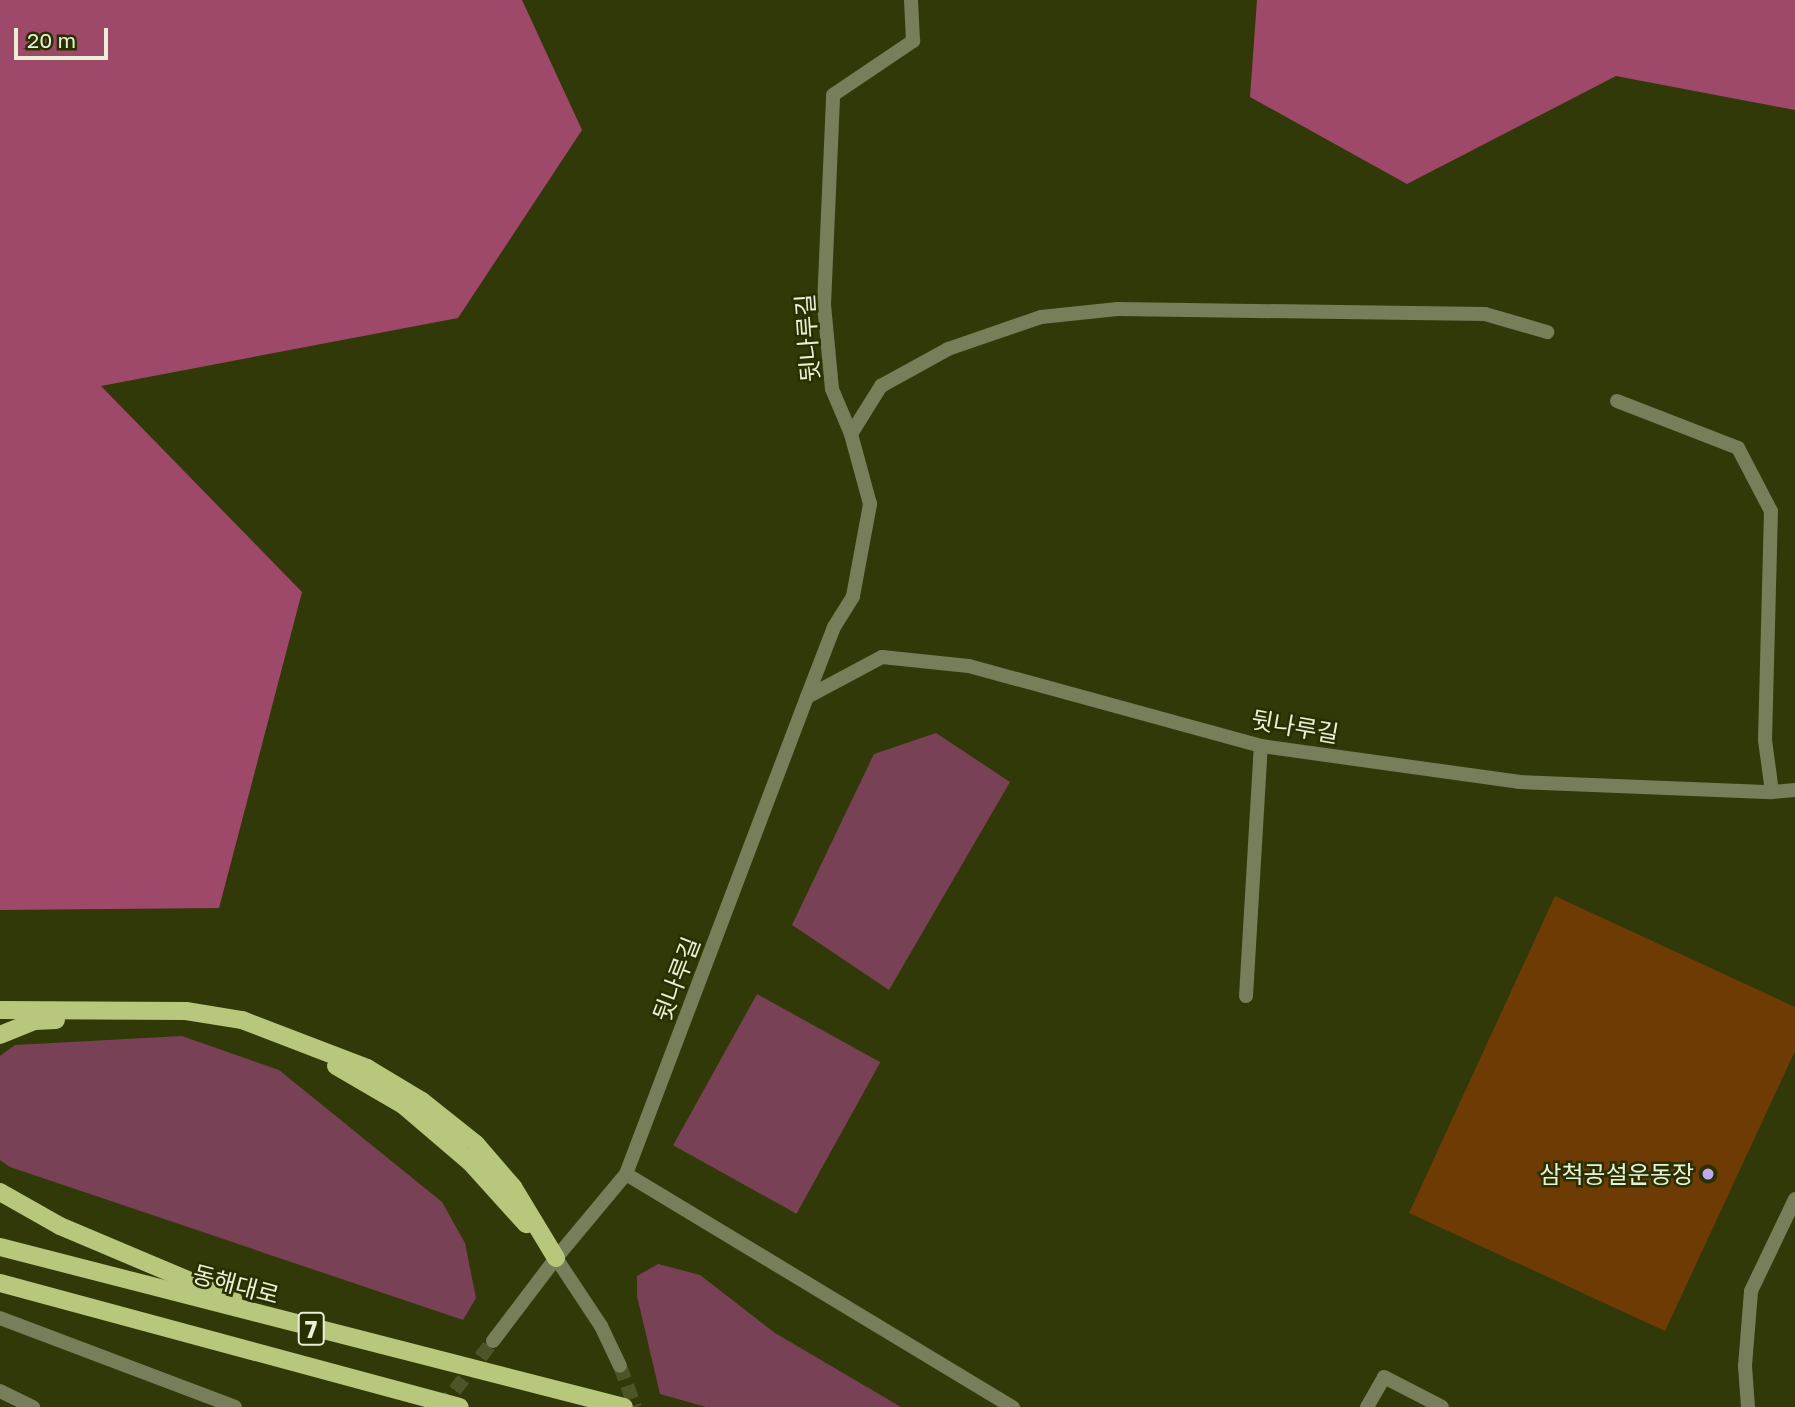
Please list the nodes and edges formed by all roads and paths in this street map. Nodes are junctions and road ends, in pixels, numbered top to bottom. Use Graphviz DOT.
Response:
graph roads {
  1 [pos="911,0"];
  2 [pos="1547,332"];
  3 [pos="1616,401"];
  4 [pos="850,434"];
  5 [pos="807,697"];
  6 [pos="1261,746"];
  7 [pos="1795,790"];
  8 [pos="1772,792"];
  9 [pos="1246,996"];
  10 [pos="0,1010"];
  11 [pos="0,1035"];
  12 [pos="626,1174"];
  13 [pos="0,1192"];
  14 [pos="1795,1199"];
  15 [pos="0,1247"];
  16 [pos="556,1258"];
  17 [pos="0,1283"];
  18 [pos="0,1318"];
  19 [pos="295,1325"];
  20 [pos="494,1341"];
  21 [pos="620,1366"];
  22 [pos="0,1391"];
  23 [pos="33,1407"];
  24 [pos="235,1407"];
  25 [pos="460,1407"];
  26 [pos="624,1407"];
  27 [pos="1013,1407"];
  28 [pos="1367,1407"];
  29 [pos="1442,1407"];
  30 [pos="1748,1407"];
  1 -- 4 [label="street, 뒷나루길"];
  2 -- 4 [label="street"];
  3 -- 8 [label="street"];
  4 -- 5 [label="street, 뒷나루길"];
  5 -- 6 [label="street, 뒷나루길"];
  5 -- 12 [label="street, 뒷나루길"];
  6 -- 8 [label="street, 뒷나루길"];
  6 -- 9 [label="street"];
  7 -- 8 [label="street, 뒷나루길"];
  10 -- 16 [label="main road"];
  11 -- 16 [label="main road"];
  12 -- 16 [label="street, 뒷나루길"];
  12 -- 27 [label="street"];
  13 -- 19 [label="main road"];
  14 -- 30 [label="street"];
  15 -- 19 [label="main road, 동해대로 / 7"];
  16 -- 20 [label="street, 뒷나루길"];
  16 -- 21 [label="street"];
  17 -- 25 [label="main road, 7"];
  18 -- 24 [label="street"];
  19 -- 26 [label="main road, 동해대로 / 7"];
  22 -- 23 [label="street"];
  28 -- 29 [label="street"];
}
